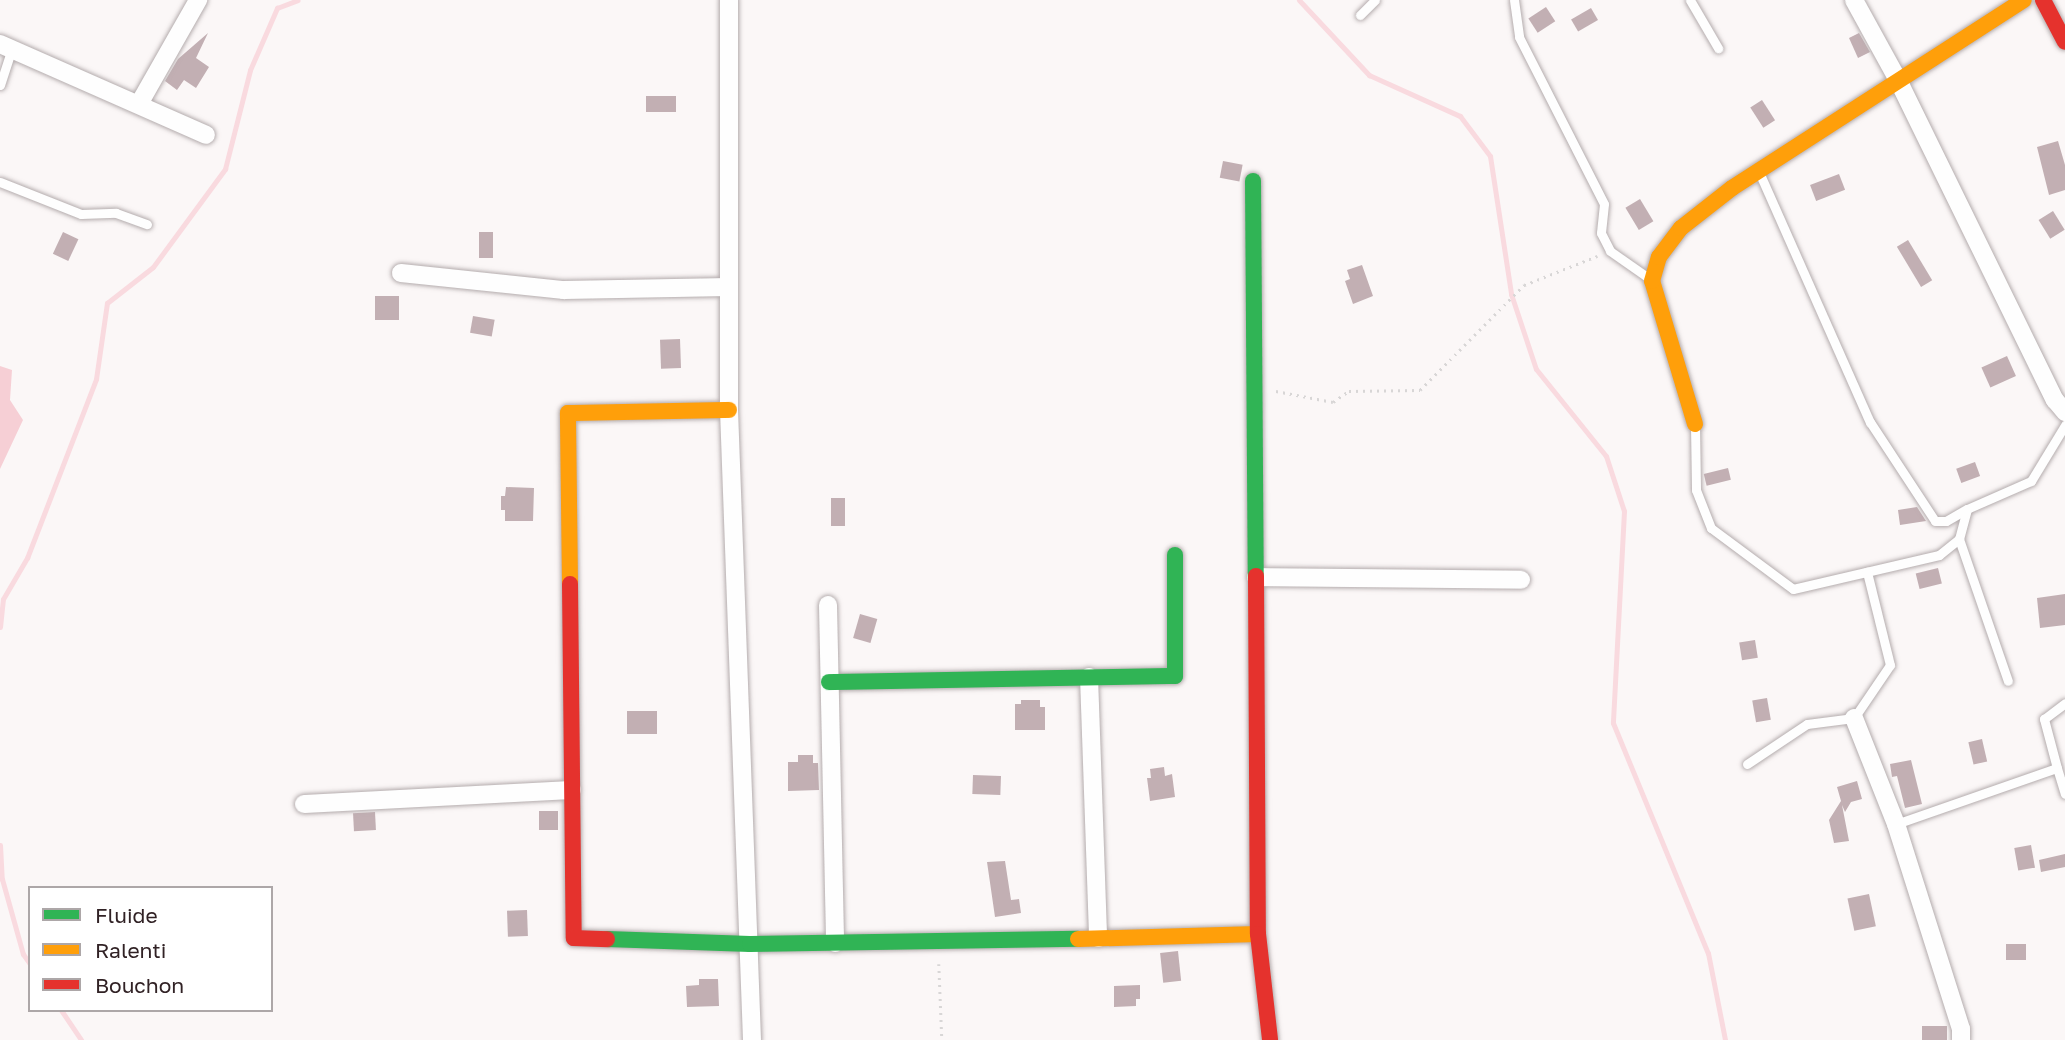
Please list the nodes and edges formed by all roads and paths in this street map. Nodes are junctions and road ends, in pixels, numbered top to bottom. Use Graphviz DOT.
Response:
graph roads {
  1 [pos="198,0"];
  2 [pos="729,0"];
  3 [pos="1375,0"];
  4 [pos="1514,0"];
  5 [pos="1690,0"];
  6 [pos="1854,0"];
  7 [pos="2024,0"];
  8 [pos="2043,0"];
  9 [pos="1360,15"];
  10 [pos="2065,41"];
  11 [pos="6,46"];
  12 [pos="1718,48"];
  13 [pos="1898,80"];
  14 [pos="0,85"];
  15 [pos="139,104"];
  16 [pos="206,135"];
  17 [pos="1758,170"];
  18 [pos="1253,181"];
  19 [pos="0,182"];
  20 [pos="147,224"];
  21 [pos="1610,251"];
  22 [pos="401,273"];
  23 [pos="1652,281"];
  24 [pos="729,287"];
  25 [pos="1255,387"];
  26 [pos="729,410"];
  27 [pos="2065,412"];
  28 [pos="1695,424"];
  29 [pos="2065,425"];
  30 [pos="1967,509"];
  31 [pos="1959,539"];
  32 [pos="1175,555"];
  33 [pos="1867,572"];
  34 [pos="1256,577"];
  35 [pos="1521,580"];
  36 [pos="828,605"];
  37 [pos="1089,677"];
  38 [pos="2008,681"];
  39 [pos="829,682"];
  40 [pos="2065,703"];
  41 [pos="1854,718"];
  42 [pos="1747,764"];
  43 [pos="2057,768"];
  44 [pos="572,790"];
  45 [pos="2065,794"];
  46 [pos="304,804"];
  47 [pos="1896,824"];
  48 [pos="1258,934"];
  49 [pos="1098,938"];
  50 [pos="835,943"];
  51 [pos="938,943"];
  52 [pos="750,944"];
  53 [pos="752,1040"];
  54 [pos="942,1040"];
  55 [pos="1270,1040"];
  56 [pos="1961,1040"];
  1 -- 15 [label="street"];
  2 -- 24 [label="street"];
  3 -- 9 [label="lane"];
  4 -- 21 [label="lane"];
  5 -- 12 [label="lane"];
  6 -- 13 [label="street"];
  7 -- 13 [label="street"];
  8 -- 10 [label="street"];
  11 -- 14 [label="lane"];
  11 -- 15 [label="street"];
  13 -- 17 [label="street"];
  13 -- 27 [label="street"];
  15 -- 16 [label="street"];
  17 -- 23 [label="street"];
  17 -- 30 [label="lane"];
  18 -- 25 [label="street"];
  19 -- 20 [label="lane"];
  21 -- 23 [label="lane"];
  21 -- 25 [label="path"];
  22 -- 24 [label="street"];
  23 -- 28 [label="street"];
  24 -- 26 [label="street"];
  25 -- 34 [label="street"];
  26 -- 44 [label="street"];
  26 -- 52 [label="street"];
  28 -- 33 [label="lane"];
  29 -- 30 [label="lane"];
  30 -- 31 [label="lane"];
  31 -- 33 [label="lane"];
  31 -- 38 [label="lane"];
  32 -- 37 [label="street"];
  33 -- 41 [label="lane"];
  34 -- 35 [label="street"];
  34 -- 48 [label="street"];
  36 -- 39 [label="street"];
  37 -- 39 [label="street"];
  37 -- 49 [label="street"];
  39 -- 50 [label="street"];
  40 -- 43 [label="lane"];
  41 -- 42 [label="lane"];
  41 -- 47 [label="street"];
  43 -- 45 [label="lane"];
  43 -- 47 [label="lane"];
  44 -- 46 [label="street"];
  44 -- 52 [label="street"];
  47 -- 56 [label="street"];
  48 -- 49 [label="street"];
  48 -- 55 [label="street"];
  49 -- 51 [label="street"];
  50 -- 51 [label="street"];
  50 -- 52 [label="street"];
  51 -- 54 [label="path"];
  52 -- 53 [label="street"];
}
